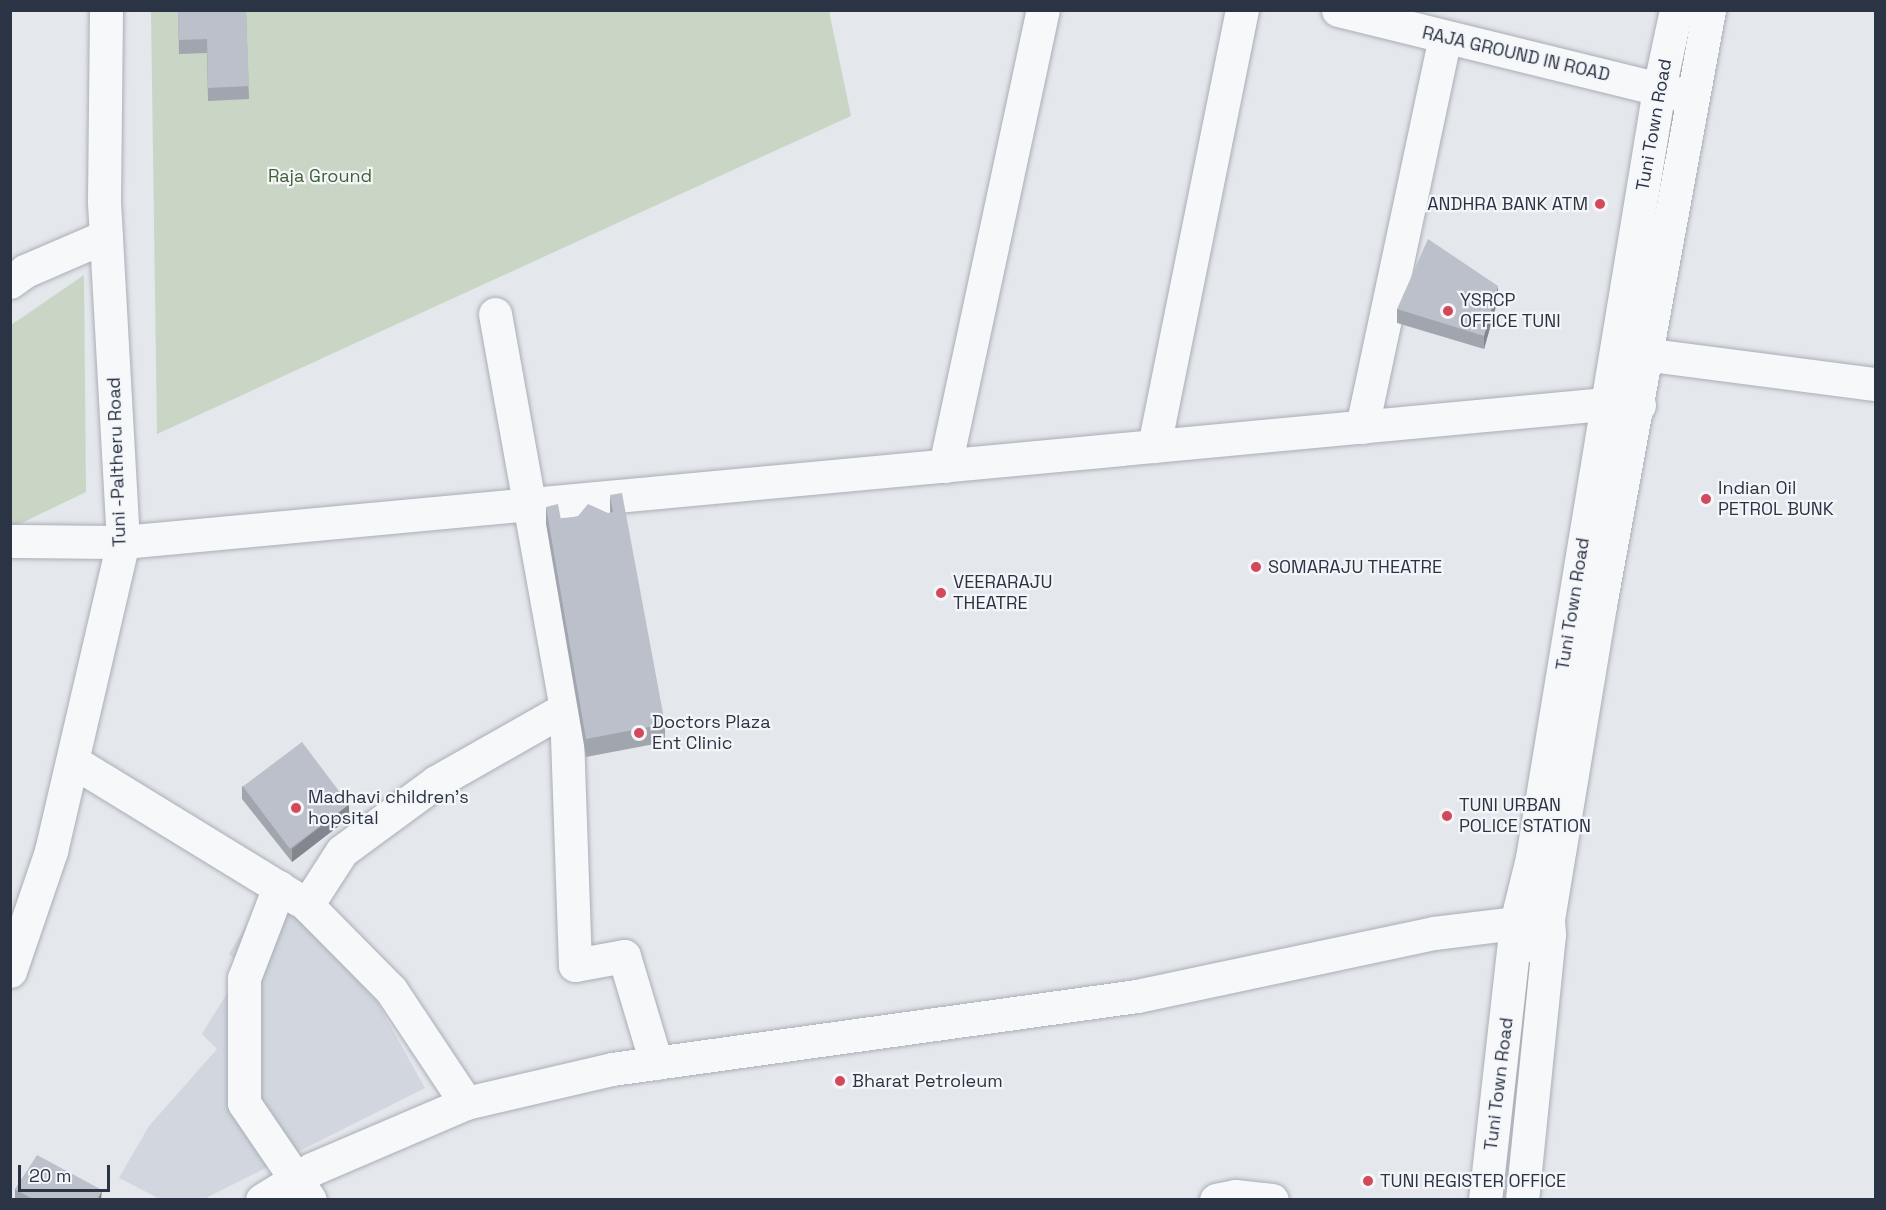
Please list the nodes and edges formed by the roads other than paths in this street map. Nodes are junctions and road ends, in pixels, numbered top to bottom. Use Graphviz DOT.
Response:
graph roads {
  1 [pos="106,10"];
  2 [pos="1043,10"];
  3 [pos="1242,10"];
  4 [pos="1338,10"];
  5 [pos="1676,10"];
  6 [pos="1708,10"];
  7 [pos="1445,38"];
  8 [pos="1659,89"];
  9 [pos="1693,98"];
  10 [pos="106,236"];
  11 [pos="10,282"];
  12 [pos="495,314"];
  13 [pos="1615,352"];
  14 [pos="1648,353"];
  15 [pos="1875,384"];
  16 [pos="1606,404"];
  17 [pos="1639,405"];
  18 [pos="1362,427"];
  19 [pos="1154,446"];
  20 [pos="945,466"];
  21 [pos="528,505"];
  22 [pos="10,541"];
  23 [pos="123,542"];
  24 [pos="566,708"];
  25 [pos="74,762"];
  26 [pos="279,887"];
  27 [pos="307,905"];
  28 [pos="1516,923"];
  29 [pos="1549,926"];
  30 [pos="10,970"];
  31 [pos="656,1063"];
  32 [pos="466,1103"];
  33 [pos="303,1190"];
  34 [pos="262,1200"];
  35 [pos="1216,1200"];
  36 [pos="1272,1200"];
  37 [pos="1485,1200"];
  38 [pos="1522,1200"];
  1 -- 10 [label="street, Tuni -Paltheru Road"];
  2 -- 20 [label="street"];
  3 -- 19 [label="street"];
  4 -- 7 [label="street, RAJA GROUND IN ROAD"];
  5 -- 8 [label="street, Tuni Town Road"];
  6 -- 9 [label="street, Tuni Town Road"];
  7 -- 8 [label="street, RAJA GROUND IN ROAD"];
  7 -- 18 [label="street"];
  8 -- 9 [label="street, RAJA GROUND IN ROAD"];
  8 -- 13 [label="street, Tuni Town Road"];
  9 -- 14 [label="street, Tuni Town Road"];
  10 -- 11 [label="street"];
  10 -- 23 [label="street, Tuni -Paltheru Road"];
  12 -- 21 [label="street"];
  13 -- 14 [label="street"];
  13 -- 16 [label="street, Tuni Town Road"];
  14 -- 15 [label="street"];
  14 -- 17 [label="street, Tuni Town Road"];
  16 -- 17 [label="street"];
  16 -- 18 [label="street"];
  16 -- 28 [label="street, Tuni Town Road"];
  17 -- 29 [label="street, Tuni Town Road"];
  18 -- 19 [label="street"];
  19 -- 20 [label="street"];
  20 -- 21 [label="street"];
  21 -- 23 [label="street"];
  21 -- 24 [label="street"];
  22 -- 23 [label="street"];
  23 -- 25 [label="street, Tuni -Paltheru Road"];
  24 -- 27 [label="street"];
  24 -- 31 [label="street"];
  25 -- 26 [label="street"];
  25 -- 30 [label="street, Tuni -Paltheru Road"];
  26 -- 27 [label="street"];
  26 -- 33 [label="street"];
  27 -- 32 [label="street"];
  28 -- 29 [label="street"];
  28 -- 31 [label="street"];
  28 -- 37 [label="street, Tuni Town Road"];
  29 -- 38 [label="street, Tuni Town Road"];
  31 -- 32 [label="street"];
  32 -- 33 [label="street"];
  33 -- 34 [label="street"];
  35 -- 36 [label="street"];
}
